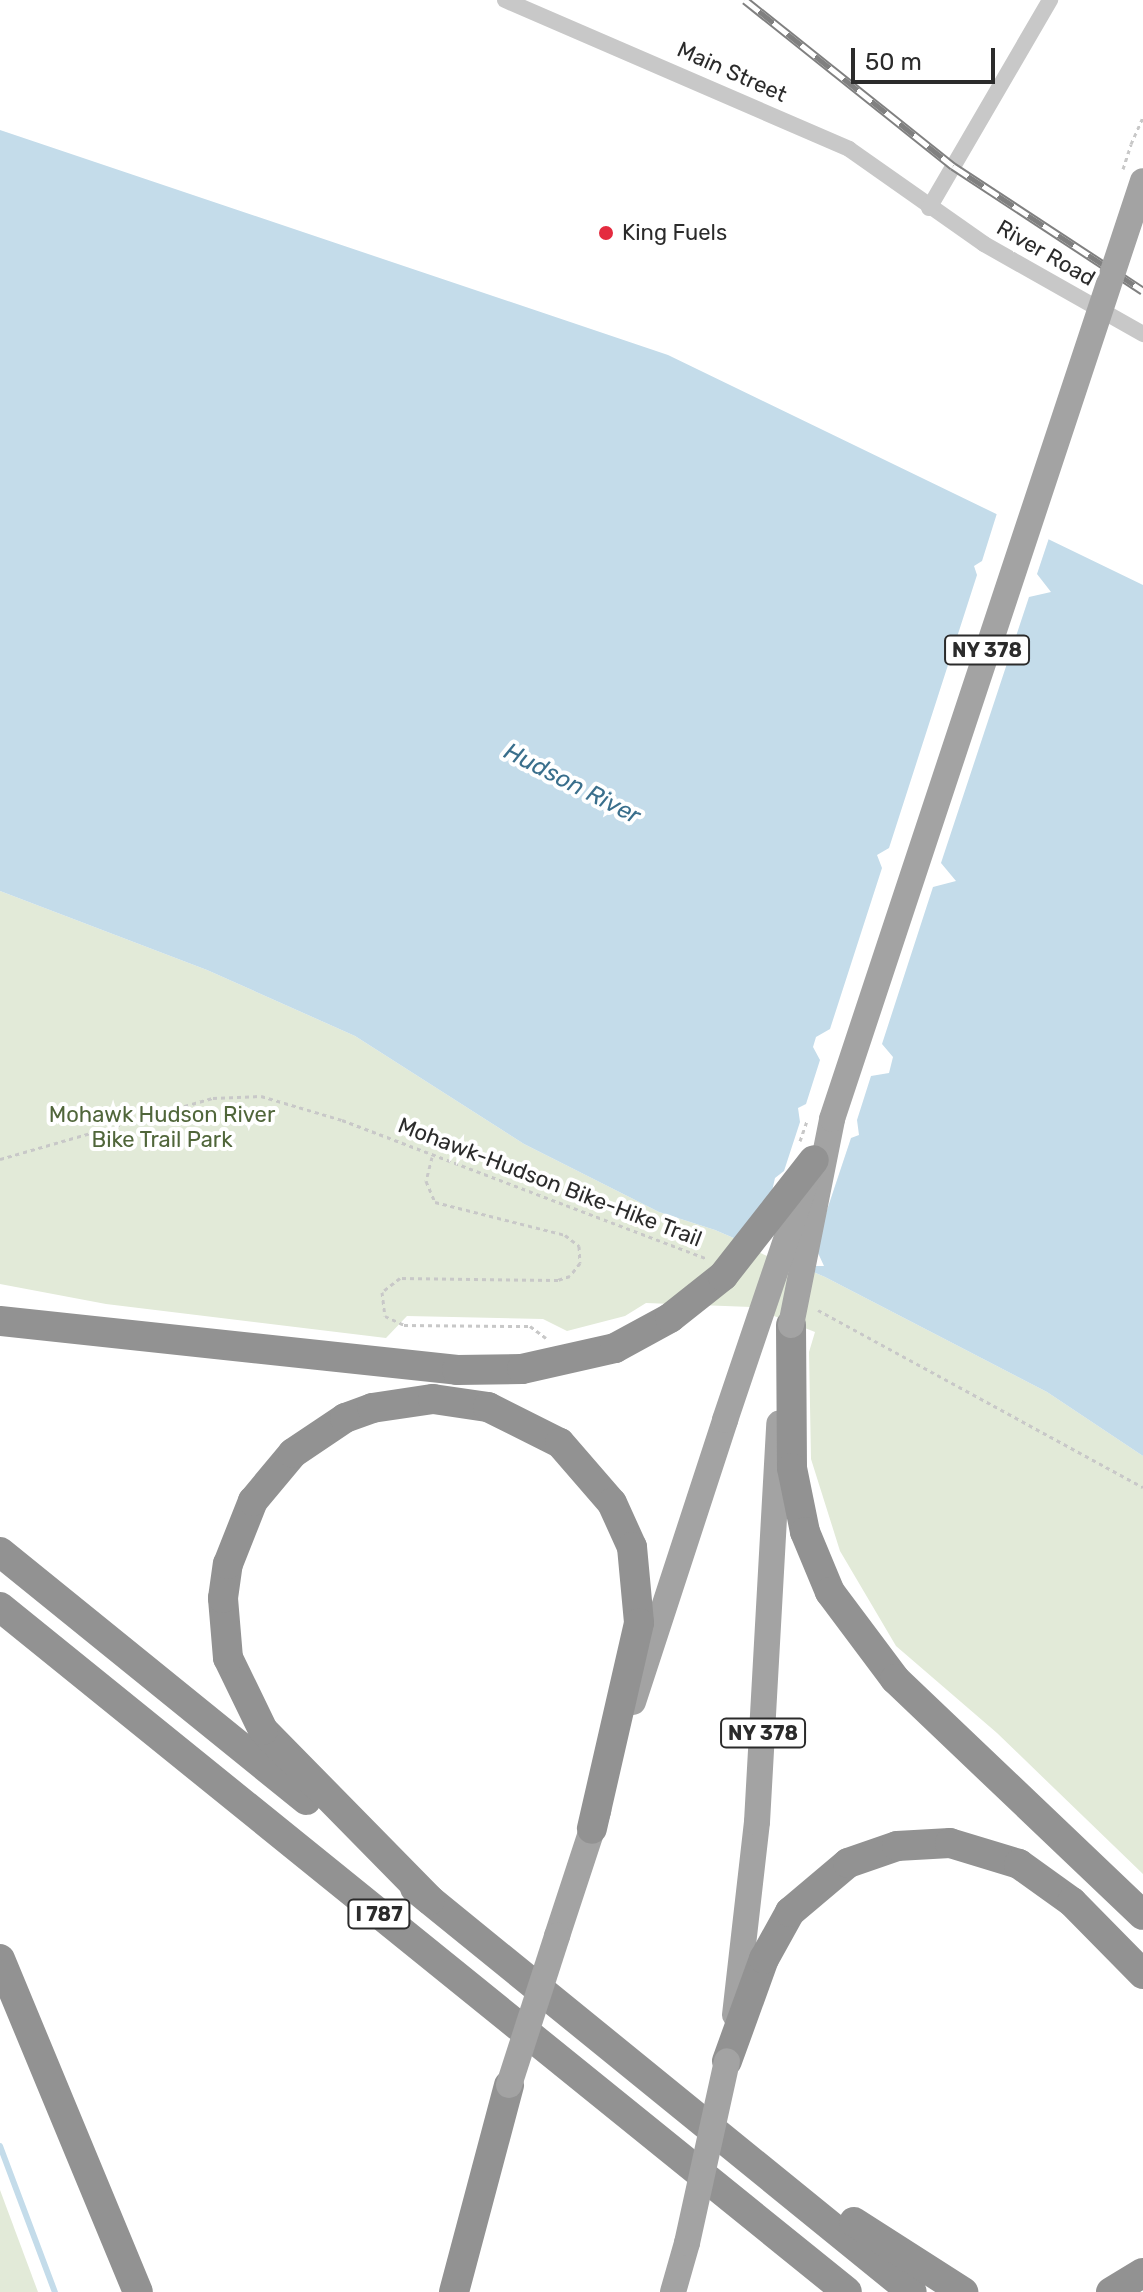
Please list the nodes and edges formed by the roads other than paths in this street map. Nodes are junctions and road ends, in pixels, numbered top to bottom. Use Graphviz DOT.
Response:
graph roads {
  1 [pos="505,0"];
  2 [pos="1050,0"];
  3 [pos="1132,178"];
  4 [pos="929,208"];
  5 [pos="1143,334"];
  6 [pos="821,1115"];
  7 [pos="806,1155"];
  8 [pos="798,1314"];
  9 [pos="0,1321"];
  10 [pos="784,1404"];
  11 [pos="0,1552"];
  12 [pos="0,1607"];
  13 [pos="592,1829"];
  14 [pos="430,1900"];
  15 [pos="1143,1915"];
  16 [pos="0,1959"];
  17 [pos="1143,1974"];
  18 [pos="727,2061"];
  19 [pos="509,2085"];
  20 [pos="685,2108"];
  21 [pos="759,2220"];
  22 [pos="1143,2273"];
  23 [pos="138,2292"];
  24 [pos="442,2292"];
  25 [pos="454,2292"];
  26 [pos="673,2292"];
  27 [pos="831,2292"];
  28 [pos="847,2292"];
  29 [pos="912,2292"];
  30 [pos="963,2292"];
  31 [pos="1111,2292"];
  1 -- 4 [label="street, Main Street"];
  2 -- 4 [label="street"];
  3 -- 6 [label="main road, NY 378, bridge"];
  4 -- 5 [label="street, River Road"];
  6 -- 7 [label="main road, NY 378, bridge"];
  6 -- 8 [label="main road, NY 378, bridge"];
  7 -- 9 [label="highway, bridge"];
  7 -- 13 [label="main road, NY 378, bridge"];
  8 -- 10 [label="highway"];
  10 -- 15 [label="highway"];
  10 -- 18 [label="main road, NY 378"];
  11 -- 14 [label="highway, I 787"];
  12 -- 21 [label="highway, I 787"];
  13 -- 14 [label="highway"];
  13 -- 19 [label="main road, NY 378, bridge"];
  14 -- 20 [label="highway, I 787"];
  16 -- 23 [label="highway"];
  17 -- 18 [label="highway"];
  18 -- 26 [label="main road, NY 378, bridge"];
  19 -- 24 [label="main road, NY 378"];
  19 -- 25 [label="highway"];
  20 -- 29 [label="highway, I 787"];
  20 -- 30 [label="highway"];
  21 -- 27 [label="highway"];
  21 -- 28 [label="highway, I 787"];
  22 -- 31 [label="highway"];
}
